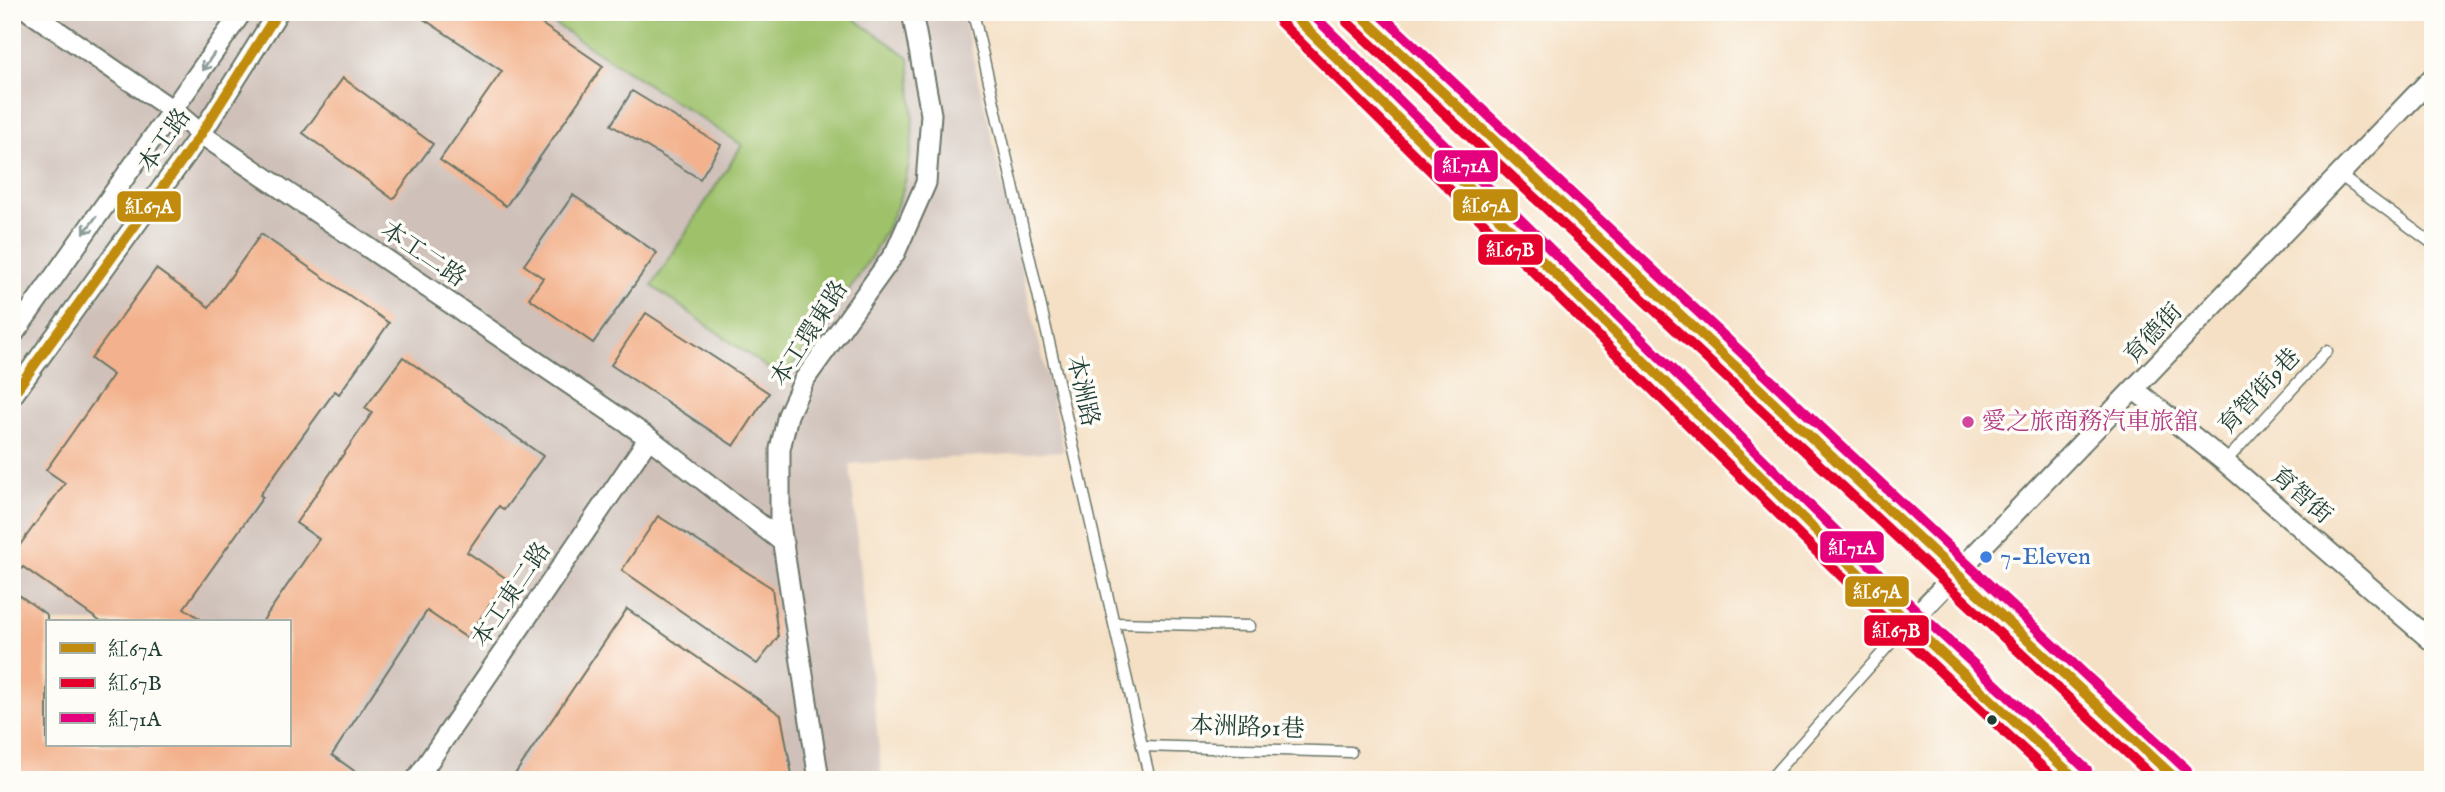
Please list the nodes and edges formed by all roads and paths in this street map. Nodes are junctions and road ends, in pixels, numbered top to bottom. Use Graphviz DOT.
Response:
graph roads {
  1 [pos="30,12"];
  2 [pos="242,12"];
  3 [pos="278,12"];
  4 [pos="912,12"];
  5 [pos="973,12"];
  6 [pos="1290,12"];
  7 [pos="1357,12"];
  8 [pos="2433,77"];
  9 [pos="174,111"];
  10 [pos="201,134"];
  11 [pos="2338,174"];
  12 [pos="2433,244"];
  13 [pos="12,336"];
  14 [pos="2327,351"];
  15 [pos="2136,390"];
  16 [pos="12,396"];
  17 [pos="649,438"];
  18 [pos="2225,462"];
  19 [pos="784,543"];
  20 [pos="1958,572"];
  21 [pos="1114,623"];
  22 [pos="1909,623"];
  23 [pos="1250,626"];
  24 [pos="2433,642"];
  25 [pos="1142,746"];
  26 [pos="1352,752"];
  27 [pos="416,780"];
  28 [pos="819,780"];
  29 [pos="1150,780"];
  30 [pos="1769,780"];
  31 [pos="2077,780"];
  32 [pos="2177,780"];
  1 -- 9 [label="street, 本工二路"];
  2 -- 9 [label="street, 本工路, one-way"];
  3 -- 10 [label="street, 本工路"];
  4 -- 19 [label="street, 本工環東路"];
  5 -- 21 [label="lane, 本洲路"];
  6 -- 22 [label="main road"];
  7 -- 20 [label="main road"];
  8 -- 11 [label="street, 育德街"];
  9 -- 10 [label="street, 本工二路"];
  9 -- 13 [label="street, 本工路, one-way"];
  10 -- 16 [label="street, 本工路"];
  10 -- 17 [label="street, 本工二路"];
  11 -- 12 [label="lane"];
  11 -- 15 [label="street, 育德街"];
  14 -- 18 [label="lane, 育智街9巷"];
  15 -- 18 [label="street, 育智街"];
  15 -- 20 [label="street, 育德街"];
  17 -- 19 [label="street, 本工二路"];
  17 -- 27 [label="street, 本工東二路"];
  18 -- 24 [label="street, 育智街"];
  19 -- 28 [label="street, 本工環東路"];
  20 -- 22 [label="street, 育德街"];
  20 -- 32 [label="main road"];
  21 -- 23 [label="lane"];
  21 -- 25 [label="lane, 本洲路"];
  22 -- 30 [label="lane"];
  22 -- 31 [label="main road"];
  25 -- 26 [label="lane, 本洲路91巷"];
  25 -- 29 [label="lane, 本洲路"];
}
